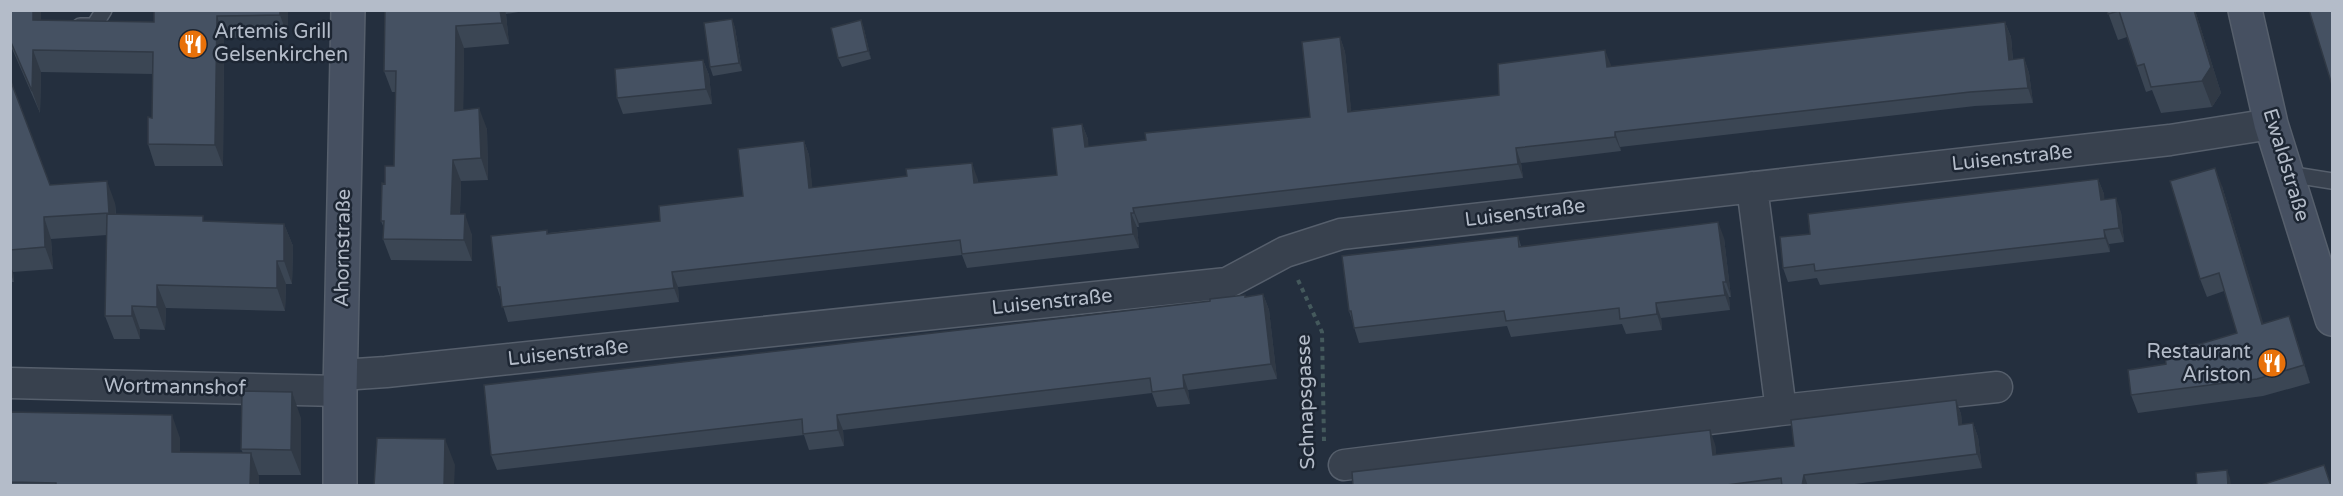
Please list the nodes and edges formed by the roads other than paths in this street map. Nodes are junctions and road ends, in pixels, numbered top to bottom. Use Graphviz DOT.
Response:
graph roads {
  1 [pos="104,10"];
  2 [pos="348,10"];
  3 [pos="2245,10"];
  4 [pos="63,27"];
  5 [pos="2271,124"];
  6 [pos="2288,174"];
  7 [pos="2332,181"];
  8 [pos="1752,187"];
  9 [pos="2332,319"];
  10 [pos="10,383"];
  11 [pos="340,383"];
  12 [pos="1997,387"];
  13 [pos="1781,410"];
  14 [pos="1334,458"];
  15 [pos="340,486"];
  1 -- 4 [label="lane"];
  2 -- 11 [label="street, Ahornstraße"];
  3 -- 5 [label="street, Ewaldstraße"];
  5 -- 6 [label="street, Ewaldstraße"];
  5 -- 8 [label="street, Luisenstraße"];
  6 -- 7 [label="lane"];
  6 -- 9 [label="street, Ewaldstraße"];
  8 -- 11 [label="street, Luisenstraße"];
  8 -- 13 [label="street"];
  10 -- 11 [label="street, Wortmannshof"];
  11 -- 15 [label="street, Ahornstraße"];
  12 -- 13 [label="street"];
  13 -- 14 [label="street"];
}
